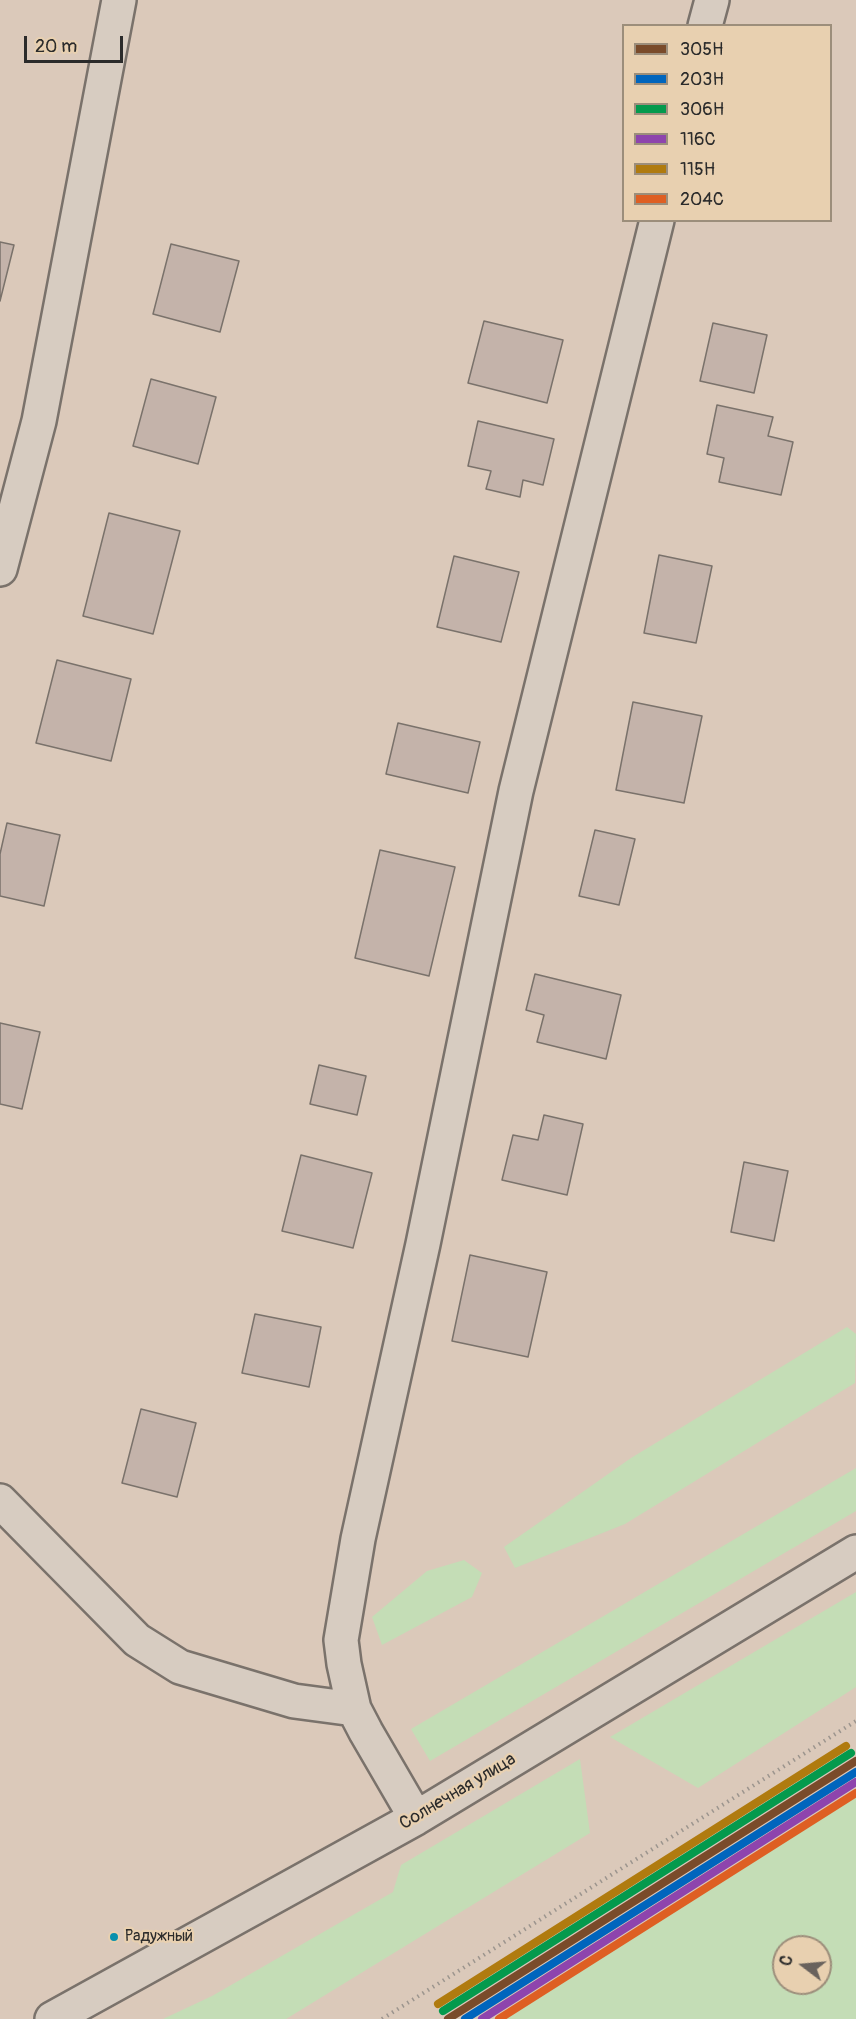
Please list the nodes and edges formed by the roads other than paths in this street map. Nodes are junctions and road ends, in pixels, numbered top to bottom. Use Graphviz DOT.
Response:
graph roads {
  1 [pos="119,0"];
  2 [pos="712,0"];
  3 [pos="706,24"];
  4 [pos="657,222"];
  5 [pos="0,569"];
  6 [pos="0,1502"];
  7 [pos="856,1552"];
  8 [pos="354,1709"];
  9 [pos="416,1818"];
  10 [pos="52,2019"];
  1 -- 5 [label="street"];
  2 -- 3 [label="street"];
  4 -- 8 [label="street"];
  6 -- 8 [label="street"];
  7 -- 9 [label="street, Солнечная улица"];
  8 -- 9 [label="street"];
  9 -- 10 [label="street, Солнечная улица"];
}
